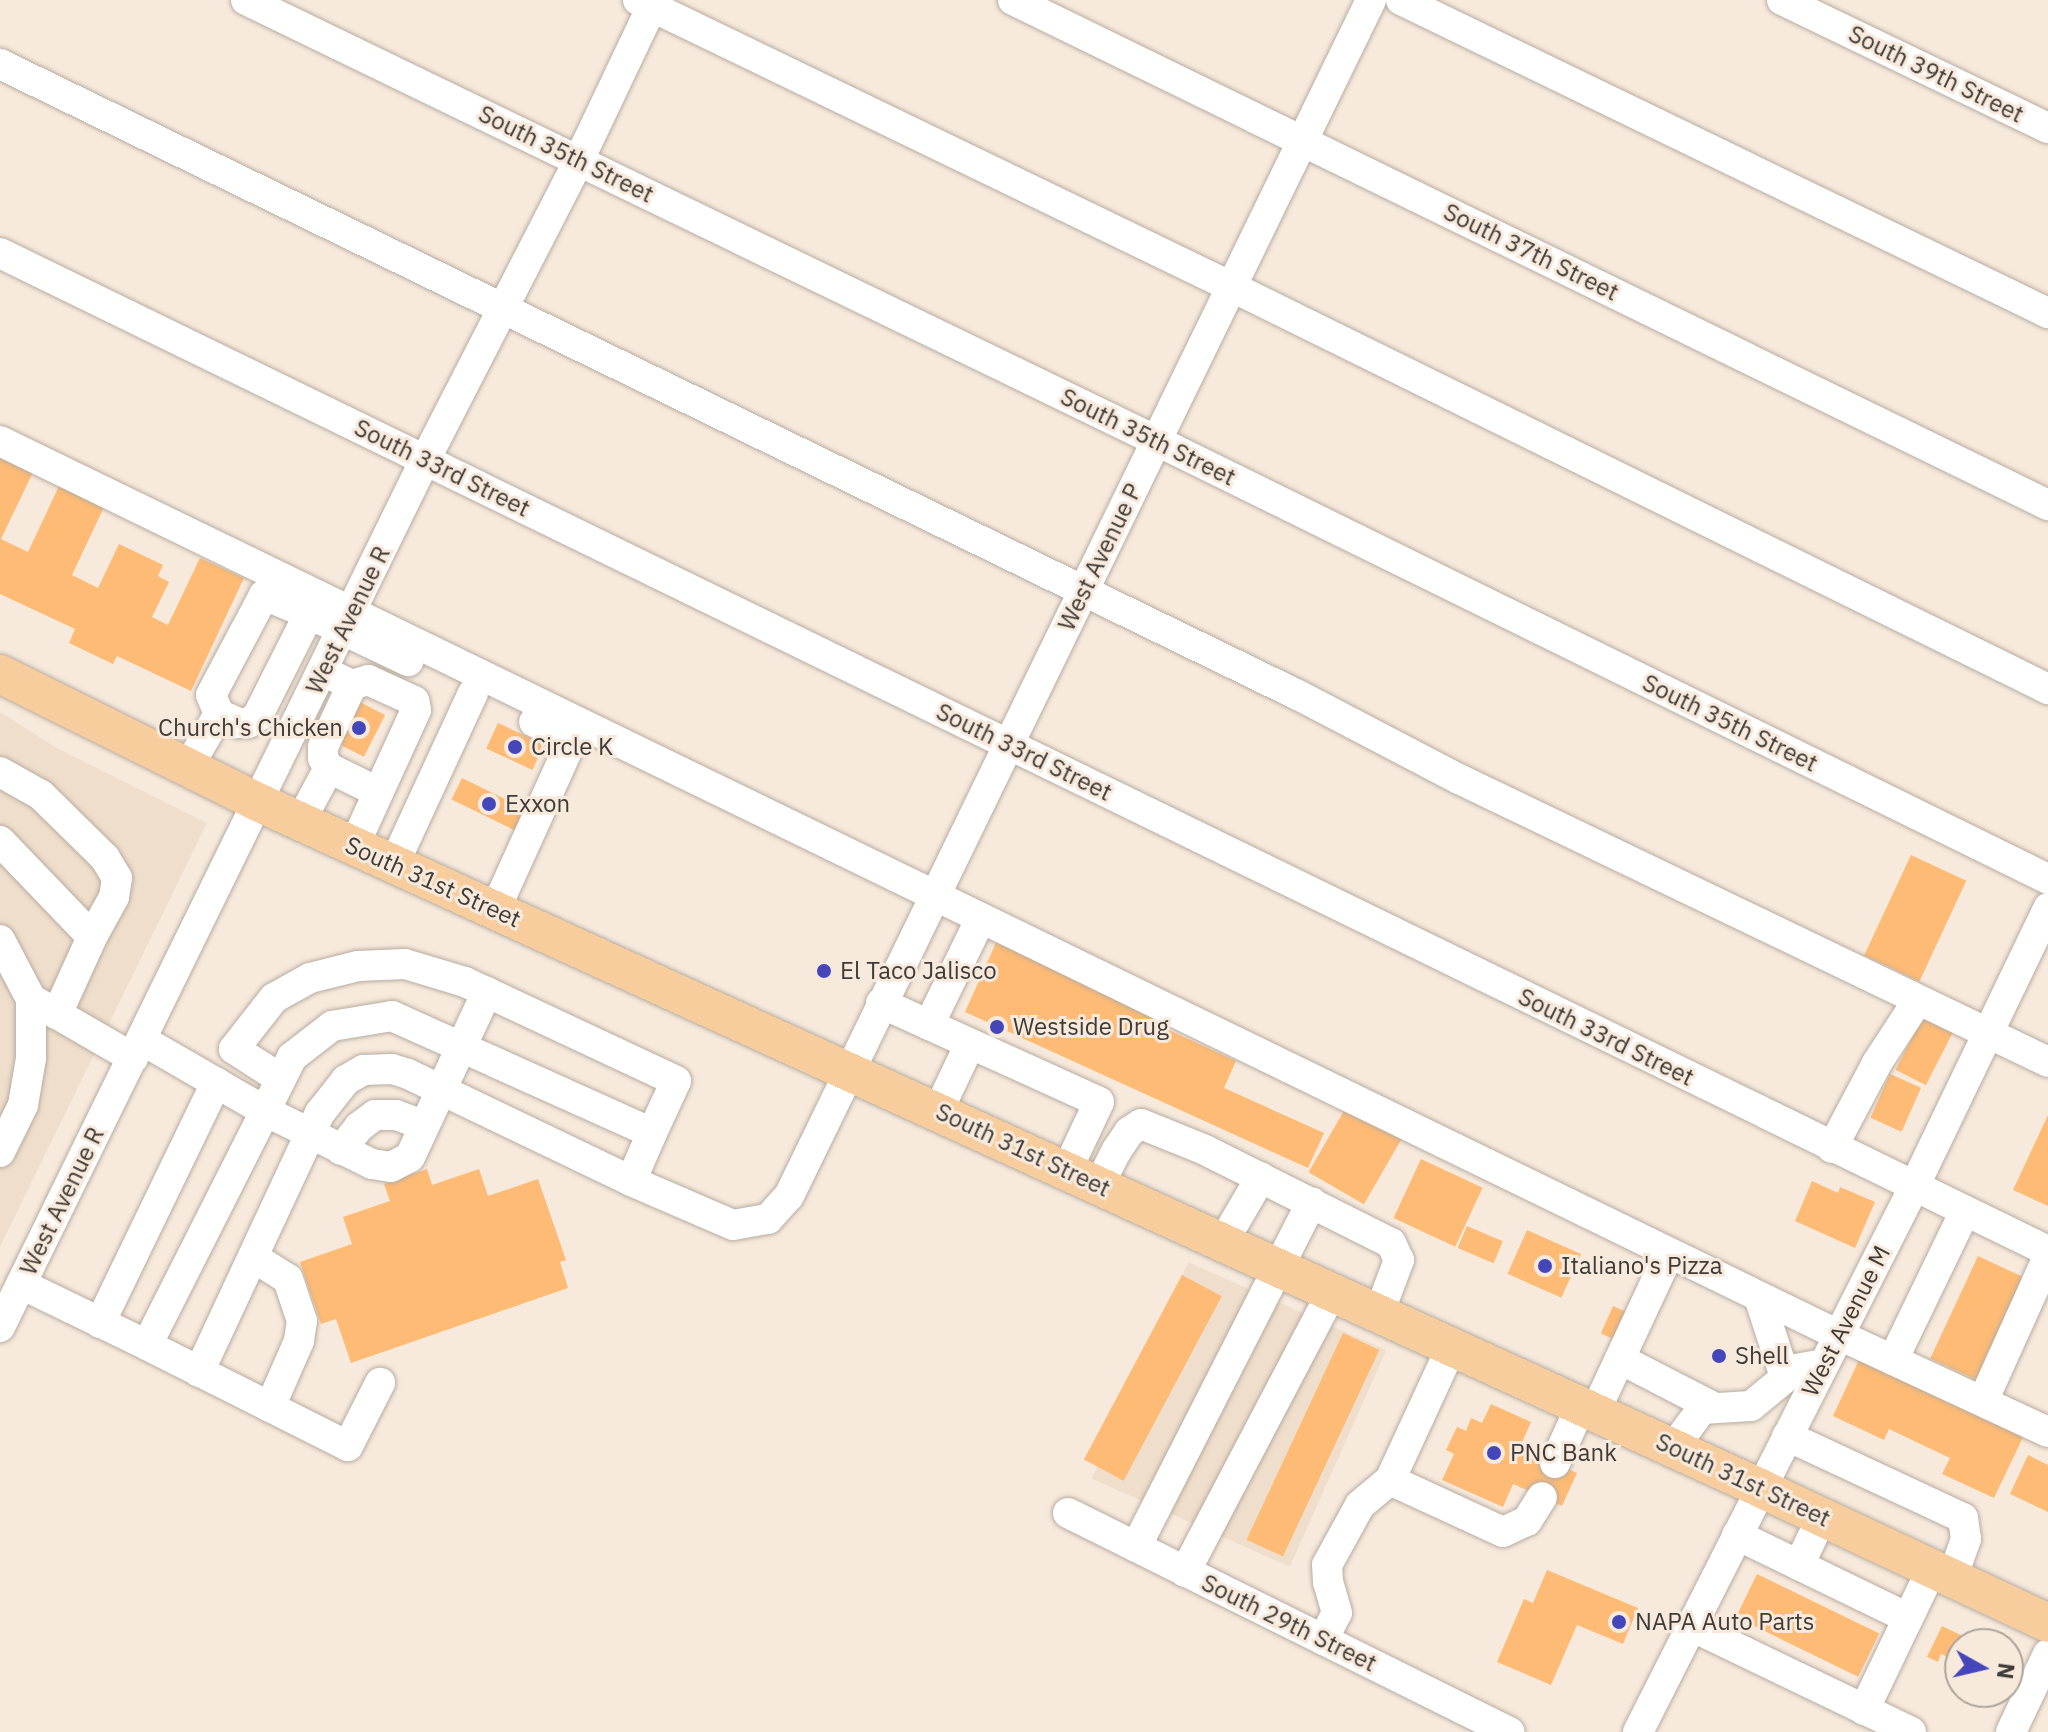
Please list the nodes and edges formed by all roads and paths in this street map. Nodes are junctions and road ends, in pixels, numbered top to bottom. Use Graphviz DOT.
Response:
graph roads {
  1 [pos="246,0"];
  2 [pos="1013,0"];
  3 [pos="1371,0"];
  4 [pos="1401,0"];
  5 [pos="1782,0"];
  6 [pos="648,2"];
  7 [pos="0,64"];
  8 [pos="2048,128"];
  9 [pos="1303,141"];
  10 [pos="579,160"];
  11 [pos="0,253"];
  12 [pos="1232,287"];
  13 [pos="502,308"];
  14 [pos="2048,313"];
  15 [pos="0,441"];
  16 [pos="1157,441"];
  17 [pos="425,460"];
  18 [pos="2048,505"];
  19 [pos="1083,591"];
  20 [pos="309,614"];
  21 [pos="347,620"];
  22 [pos="323,671"];
  23 [pos="0,674"];
  24 [pos="352,685"];
  25 [pos="2048,689"];
  26 [pos="473,693"];
  27 [pos="219,714"];
  28 [pos="1009,745"];
  29 [pos="188,767"];
  30 [pos="329,768"];
  31 [pos="0,772"];
  32 [pos="378,792"];
  33 [pos="260,803"];
  34 [pos="300,822"];
  35 [pos="0,841"];
  36 [pos="354,846"];
  37 [pos="394,864"];
  38 [pos="2048,879"];
  39 [pos="934,895"];
  40 [pos="2048,908"];
  41 [pos="495,910"];
  42 [pos="981,918"];
  43 [pos="92,937"];
  44 [pos="0,940"];
  45 [pos="487,992"];
  46 [pos="1918,1000"];
  47 [pos="881,1003"];
  48 [pos="44,1007"];
  49 [pos="929,1025"];
  50 [pos="1988,1033"];
  51 [pos="970,1044"];
  52 [pos="462,1046"];
  53 [pos="138,1049"];
  54 [pos="2048,1062"];
  55 [pos="849,1070"];
  56 [pos="281,1079"];
  57 [pos="216,1083"];
  58 [pos="441,1091"];
  59 [pos="265,1111"];
  60 [pos="938,1111"];
  61 [pos="424,1125"];
  62 [pos="652,1133"];
  63 [pos="310,1135"];
  64 [pos="1832,1148"];
  65 [pos="341,1150"];
  66 [pos="0,1152"];
  67 [pos="1261,1177"];
  68 [pos="1083,1178"];
  69 [pos="631,1181"];
  70 [pos="1914,1187"];
  71 [pos="1312,1202"];
  72 [pos="1965,1211"];
  73 [pos="1223,1242"];
  74 [pos="1669,1253"];
  75 [pos="2048,1254"];
  76 [pos="253,1257"];
  77 [pos="1276,1266"];
  78 [pos="21,1284"];
  79 [pos="1332,1292"];
  80 [pos="1759,1297"];
  81 [pos="1379,1313"];
  82 [pos="100,1323"];
  83 [pos="0,1327"];
  84 [pos="1839,1335"];
  85 [pos="147,1345"];
  86 [pos="1452,1346"];
  87 [pos="1620,1359"];
  88 [pos="1893,1360"];
  89 [pos="1824,1364"];
  90 [pos="199,1372"];
  91 [pos="1785,1377"];
  92 [pos="380,1383"];
  93 [pos="1983,1401"];
  94 [pos="270,1407"];
  95 [pos="1713,1407"];
  96 [pos="1588,1409"];
  97 [pos="2048,1432"];
  98 [pos="1787,1436"];
  99 [pos="1673,1448"];
  100 [pos="1555,1463"];
  101 [pos="1390,1480"];
  102 [pos="1760,1488"];
  103 [pos="1542,1497"];
  104 [pos="1068,1513"];
  105 [pos="1822,1517"];
  106 [pos="1737,1535"];
  107 [pos="1136,1547"];
  108 [pos="1799,1565"];
  109 [pos="1185,1572"];
  110 [pos="1942,1574"];
  111 [pos="1908,1618"];
  112 [pos="2048,1623"];
  113 [pos="1691,1626"];
  114 [pos="1323,1640"];
  115 [pos="2048,1654"];
  116 [pos="1864,1710"];
  117 [pos="1510,1732"];
  118 [pos="1638,1732"];
  119 [pos="1911,1732"];
  120 [pos="2011,1732"];
  1 -- 10 [label="street, South 35th Street"];
  2 -- 9 [label="street, South 37th Street"];
  3 -- 9 [label="street, West Avenue P"];
  4 -- 14 [label="street"];
  5 -- 8 [label="street, South 39th Street"];
  6 -- 10 [label="street, West Avenue R"];
  6 -- 12 [label="street"];
  7 -- 13 [label="street"];
  9 -- 12 [label="street, West Avenue P"];
  9 -- 18 [label="street, South 37th Street"];
  10 -- 13 [label="street, West Avenue R"];
  10 -- 16 [label="street, South 35th Street"];
  11 -- 17 [label="street, South 33rd Street"];
  12 -- 16 [label="street, West Avenue P"];
  12 -- 25 [label="street"];
  13 -- 17 [label="street, West Avenue R"];
  13 -- 19 [label="street"];
  15 -- 21 [label="street"];
  16 -- 19 [label="street, West Avenue P"];
  16 -- 38 [label="street, South 35th Street"];
  17 -- 21 [label="street, West Avenue R"];
  17 -- 28 [label="street, South 33rd Street"];
  19 -- 28 [label="street, West Avenue P"];
  19 -- 46 [label="street"];
  20 -- 21 [label="street"];
  20 -- 27 [label="street"];
  20 -- 27 [label="street"];
  21 -- 22 [label="street, West Avenue R"];
  21 -- 26 [label="street"];
  21 -- 39 [label="street"];
  22 -- 24 [label="street"];
  22 -- 33 [label="street, West Avenue R"];
  23 -- 29 [label="main road, South 31st Street"];
  24 -- 30 [label="street"];
  24 -- 32 [label="street"];
  26 -- 37 [label="street"];
  26 -- 41 [label="street"];
  27 -- 29 [label="street"];
  28 -- 39 [label="street, West Avenue P"];
  28 -- 64 [label="street, South 33rd Street"];
  29 -- 33 [label="main road, South 31st Street"];
  30 -- 32 [label="street"];
  30 -- 34 [label="street"];
  31 -- 43 [label="street"];
  32 -- 36 [label="street"];
  33 -- 34 [label="main road, South 31st Street"];
  33 -- 53 [label="street, West Avenue R"];
  34 -- 36 [label="main road, South 31st Street"];
  35 -- 43 [label="street"];
  36 -- 37 [label="main road, South 31st Street"];
  37 -- 41 [label="main road, South 31st Street"];
  39 -- 42 [label="street"];
  39 -- 47 [label="street, West Avenue P"];
  40 -- 50 [label="street, West Avenue M"];
  41 -- 55 [label="main road, South 31st Street"];
  42 -- 49 [label="street"];
  42 -- 74 [label="street"];
  43 -- 48 [label="street"];
  44 -- 48 [label="street"];
  45 -- 52 [label="street"];
  45 -- 56 [label="street"];
  45 -- 62 [label="street"];
  46 -- 50 [label="street"];
  46 -- 64 [label="street"];
  47 -- 49 [label="street"];
  47 -- 55 [label="street, West Avenue P"];
  48 -- 53 [label="street"];
  48 -- 66 [label="street"];
  49 -- 51 [label="street"];
  50 -- 54 [label="street"];
  50 -- 70 [label="street, West Avenue M"];
  51 -- 60 [label="street"];
  51 -- 68 [label="street"];
  52 -- 56 [label="street"];
  52 -- 58 [label="street"];
  52 -- 62 [label="street"];
  53 -- 57 [label="street"];
  53 -- 78 [label="street, West Avenue R"];
  55 -- 60 [label="main road, South 31st Street"];
  55 -- 69 [label="street, West Avenue P"];
  56 -- 59 [label="street"];
  57 -- 59 [label="street"];
  57 -- 82 [label="street"];
  58 -- 61 [label="street"];
  58 -- 63 [label="street, West Avenue P"];
  58 -- 69 [label="street, West Avenue P"];
  59 -- 63 [label="street"];
  59 -- 85 [label="street"];
  60 -- 68 [label="main road, South 31st Street"];
  61 -- 65 [label="street"];
  61 -- 65 [label="street"];
  62 -- 69 [label="street"];
  63 -- 65 [label="street"];
  63 -- 76 [label="street, West Avenue P"];
  64 -- 70 [label="street, South 33rd Street"];
  67 -- 68 [label="street"];
  67 -- 71 [label="street"];
  67 -- 73 [label="street"];
  68 -- 73 [label="main road, South 31st Street"];
  70 -- 72 [label="street, South 33rd Street"];
  70 -- 84 [label="street, West Avenue M"];
  71 -- 77 [label="street"];
  71 -- 81 [label="street"];
  72 -- 75 [label="street, South 33rd Street"];
  72 -- 88 [label="street"];
  73 -- 77 [label="main road, South 31st Street"];
  74 -- 80 [label="street"];
  74 -- 87 [label="street"];
  75 -- 93 [label="street"];
  76 -- 90 [label="street, West Avenue P"];
  76 -- 94 [label="street"];
  77 -- 79 [label="main road, South 31st Street"];
  77 -- 107 [label="street"];
  78 -- 82 [label="street"];
  78 -- 83 [label="street, West Avenue R"];
  79 -- 81 [label="main road, South 31st Street"];
  79 -- 109 [label="street"];
  80 -- 84 [label="street"];
  80 -- 91 [label="street"];
  81 -- 86 [label="main road, South 31st Street"];
  82 -- 85 [label="street"];
  84 -- 88 [label="street"];
  84 -- 89 [label="street, West Avenue M"];
  85 -- 90 [label="street"];
  86 -- 96 [label="main road, South 31st Street"];
  86 -- 101 [label="street"];
  87 -- 95 [label="street"];
  87 -- 96 [label="street"];
  88 -- 93 [label="street"];
  89 -- 91 [label="street"];
  89 -- 98 [label="street, West Avenue M"];
  90 -- 94 [label="street"];
  91 -- 95 [label="street"];
  92 -- 94 [label="street"];
  93 -- 97 [label="street"];
  95 -- 99 [label="street"];
  96 -- 99 [label="main road, South 31st Street"];
  96 -- 100 [label="street"];
  98 -- 102 [label="street, West Avenue M"];
  98 -- 110 [label="street"];
  99 -- 102 [label="main road, South 31st Street"];
  101 -- 103 [label="street"];
  101 -- 114 [label="street"];
  102 -- 105 [label="main road, South 31st Street"];
  102 -- 106 [label="street, West Avenue M"];
  104 -- 107 [label="street, South 29th Street"];
  105 -- 108 [label="street"];
  105 -- 110 [label="main road, South 31st Street"];
  106 -- 108 [label="street"];
  106 -- 113 [label="street, West Avenue M"];
  107 -- 109 [label="street, South 29th Street"];
  108 -- 111 [label="street"];
  109 -- 114 [label="street, South 29th Street"];
  110 -- 111 [label="street"];
  110 -- 112 [label="main road, South 31st Street"];
  111 -- 116 [label="street"];
  113 -- 116 [label="street"];
  113 -- 118 [label="street, West Avenue M"];
  114 -- 117 [label="street, South 29th Street"];
  115 -- 120 [label="street"];
  116 -- 119 [label="street"];
}
